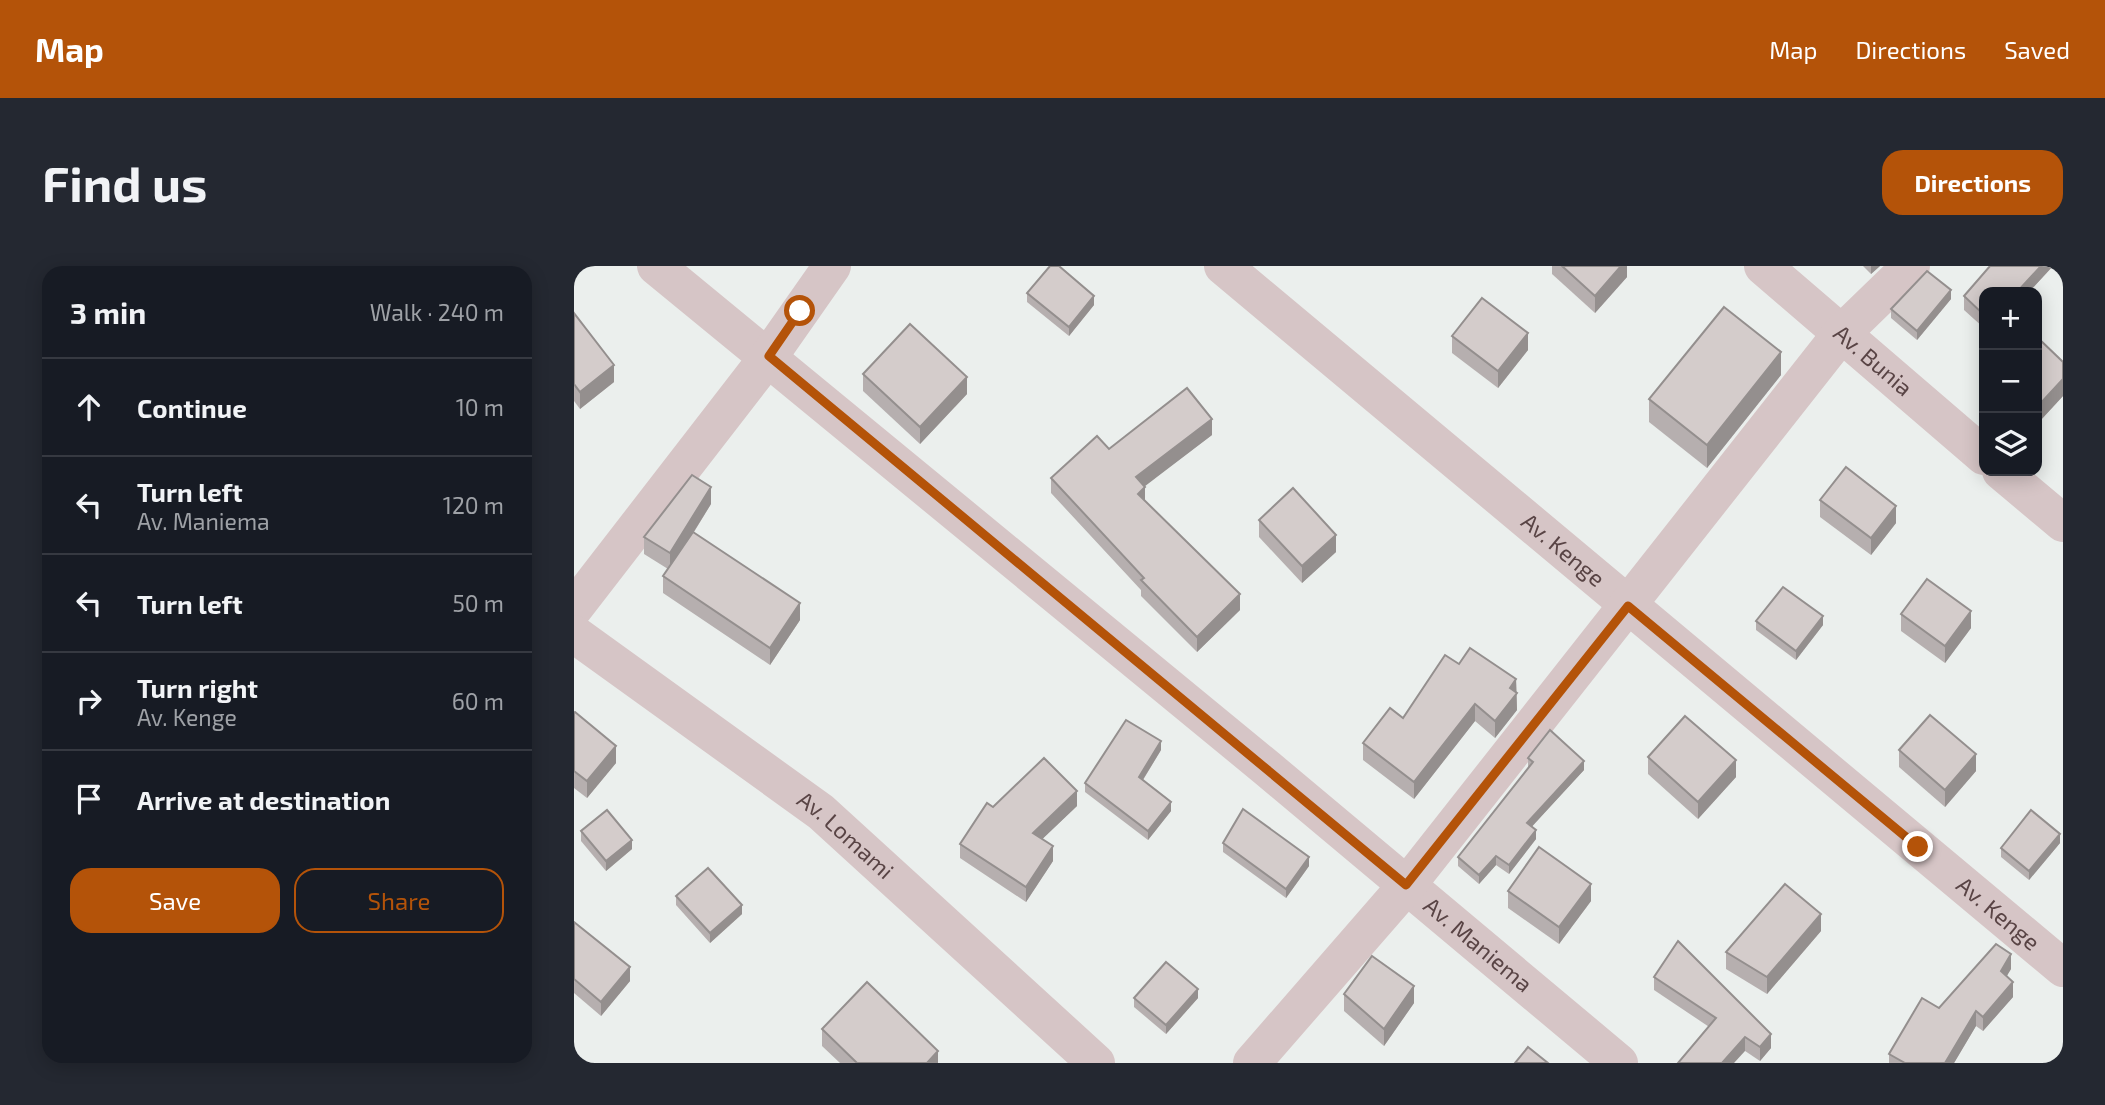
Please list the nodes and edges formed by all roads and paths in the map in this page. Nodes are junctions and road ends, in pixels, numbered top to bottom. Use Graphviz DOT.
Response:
graph roads {
  1 [pos="656,266"];
  2 [pos="832,266"];
  3 [pos="1223,266"];
  4 [pos="1763,266"];
  5 [pos="1911,266"];
  6 [pos="1841,334"];
  7 [pos="769,356"];
  8 [pos="1979,452"];
  9 [pos="2007,476"];
  10 [pos="2063,523"];
  11 [pos="1628,606"];
  12 [pos="574,608"];
  13 [pos="574,634"];
  14 [pos="1406,885"];
  15 [pos="2063,968"];
  16 [pos="1096,1063"];
  17 [pos="1252,1063"];
  18 [pos="1619,1063"];
  1 -- 7 [label="street, Av. Maniema"];
  2 -- 7 [label="street"];
  3 -- 11 [label="street, Av. Kenge"];
  4 -- 6 [label="street, Av. Bunia"];
  5 -- 6 [label="street"];
  6 -- 8 [label="street, Av. Bunia"];
  6 -- 11 [label="street"];
  7 -- 12 [label="street"];
  7 -- 14 [label="street, Av. Maniema"];
  9 -- 10 [label="street"];
  11 -- 14 [label="street"];
  11 -- 15 [label="street, Av. Kenge"];
  13 -- 16 [label="street, Av. Lomami"];
  14 -- 17 [label="street"];
  14 -- 18 [label="street, Av. Maniema"];
}
